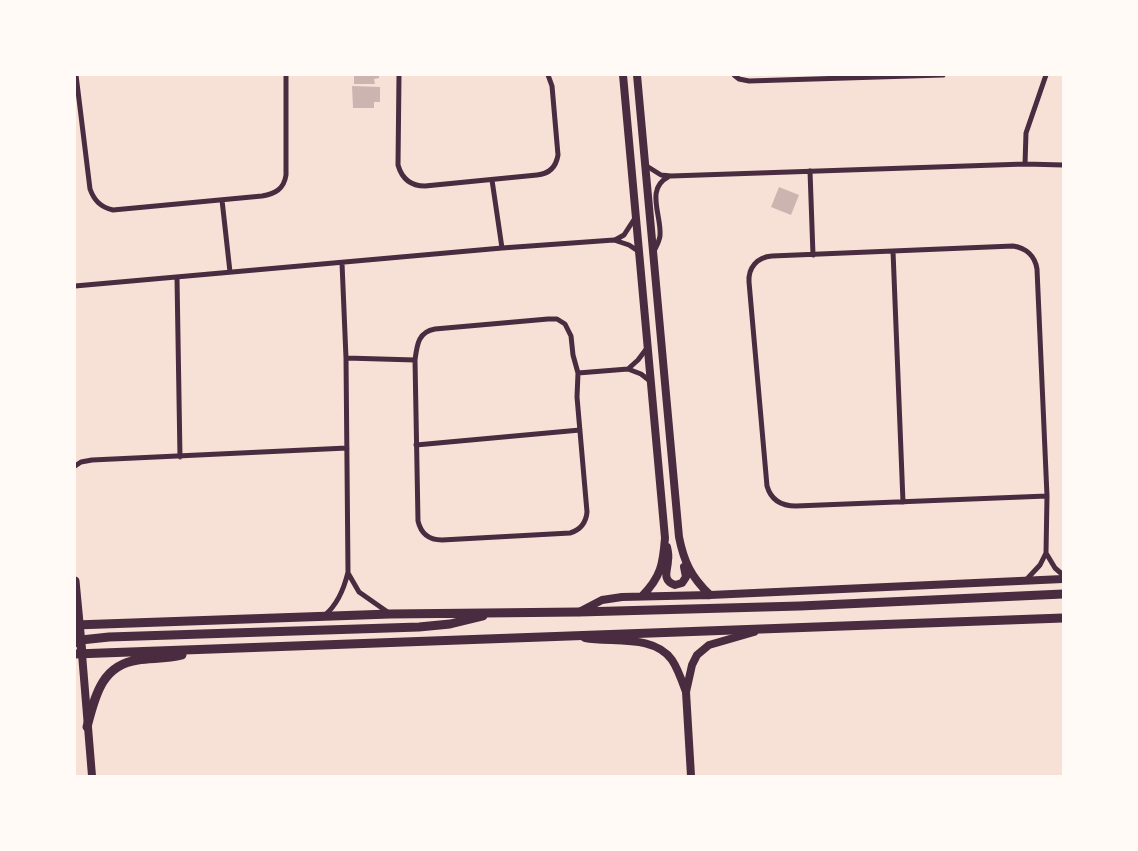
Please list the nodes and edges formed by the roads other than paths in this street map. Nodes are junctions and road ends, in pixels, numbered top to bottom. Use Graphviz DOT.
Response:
graph roads {
  1 [pos="76,75"];
  2 [pos="286,75"];
  3 [pos="399,75"];
  4 [pos="548,75"];
  5 [pos="622,75"];
  6 [pos="637,75"];
  7 [pos="734,75"];
  8 [pos="943,75"];
  9 [pos="1046,75"];
  10 [pos="1025,164"];
  11 [pos="645,165"];
  12 [pos="1063,165"];
  13 [pos="810,171"];
  14 [pos="671,176"];
  15 [pos="492,180"];
  16 [pos="222,200"];
  17 [pos="635,218"];
  18 [pos="614,240"];
  19 [pos="502,248"];
  20 [pos="638,251"];
  21 [pos="893,251"];
  22 [pos="653,252"];
  23 [pos="813,254"];
  24 [pos="342,263"];
  25 [pos="230,272"];
  26 [pos="177,278"];
  27 [pos="75,286"];
  28 [pos="647,348"];
  29 [pos="346,358"];
  30 [pos="416,360"];
  31 [pos="628,369"];
  32 [pos="578,373"];
  33 [pos="650,381"];
  34 [pos="580,430"];
  35 [pos="416,445"];
  36 [pos="347,448"];
  37 [pos="180,457"];
  38 [pos="75,466"];
  39 [pos="1047,496"];
  40 [pos="903,502"];
  41 [pos="678,536"];
  42 [pos="664,538"];
  43 [pos="1046,553"];
  44 [pos="348,572"];
  45 [pos="1063,575"];
  46 [pos="1063,579"];
  47 [pos="1025,580"];
  48 [pos="75,581"];
  49 [pos="710,594"];
  50 [pos="1063,594"];
  51 [pos="642,596"];
  52 [pos="579,612"];
  53 [pos="495,613"];
  54 [pos="390,614"];
  55 [pos="322,618"];
  56 [pos="1063,618"];
  57 [pos="77,620"];
  58 [pos="764,629"];
  59 [pos="574,636"];
  60 [pos="77,639"];
  61 [pos="196,651"];
  62 [pos="78,654"];
  63 [pos="686,692"];
  64 [pos="88,727"];
  65 [pos="92,776"];
  66 [pos="692,776"];
  1 -- 16 [label="street"];
  2 -- 16 [label="street"];
  3 -- 15 [label="street"];
  4 -- 15 [label="street"];
  5 -- 17 [label="street"];
  6 -- 11 [label="street"];
  7 -- 8 [label="street"];
  9 -- 10 [label="street"];
  10 -- 12 [label="street"];
  10 -- 13 [label="street"];
  11 -- 14 [label="street"];
  11 -- 22 [label="street"];
  13 -- 14 [label="street"];
  13 -- 23 [label="street"];
  14 -- 22 [label="street"];
  15 -- 19 [label="street"];
  16 -- 25 [label="street"];
  17 -- 18 [label="street"];
  17 -- 20 [label="street"];
  18 -- 19 [label="street"];
  18 -- 20 [label="street"];
  19 -- 24 [label="street"];
  20 -- 28 [label="street"];
  21 -- 23 [label="street"];
  21 -- 39 [label="street"];
  21 -- 40 [label="street"];
  22 -- 41 [label="street"];
  23 -- 40 [label="street"];
  24 -- 25 [label="street"];
  24 -- 29 [label="street"];
  25 -- 26 [label="street"];
  26 -- 27 [label="street"];
  26 -- 37 [label="street"];
  28 -- 31 [label="street"];
  28 -- 33 [label="street"];
  29 -- 30 [label="street"];
  29 -- 36 [label="street"];
  30 -- 32 [label="street"];
  30 -- 35 [label="street"];
  31 -- 32 [label="street"];
  31 -- 33 [label="street"];
  32 -- 34 [label="street"];
  33 -- 42 [label="street"];
  34 -- 35 [label="street"];
  34 -- 35 [label="street"];
  36 -- 37 [label="street"];
  36 -- 44 [label="street"];
  37 -- 38 [label="street"];
  39 -- 40 [label="street"];
  39 -- 43 [label="street"];
  41 -- 42 [label="street"];
  41 -- 49 [label="street"];
  42 -- 51 [label="street"];
  43 -- 45 [label="street"];
  43 -- 47 [label="street"];
  44 -- 54 [label="street"];
  44 -- 55 [label="street"];
  46 -- 47 [label="street"];
  47 -- 49 [label="street"];
  48 -- 57 [label="main road"];
  49 -- 51 [label="street"];
  50 -- 52 [label="main road"];
  51 -- 52 [label="street"];
  52 -- 53 [label="main road"];
  53 -- 54 [label="main road"];
  53 -- 60 [label="main road"];
  54 -- 55 [label="main road"];
  55 -- 57 [label="main road"];
  56 -- 58 [label="main road"];
  57 -- 60 [label="main road"];
  58 -- 59 [label="main road"];
  58 -- 63 [label="street"];
  59 -- 61 [label="main road"];
  59 -- 63 [label="street"];
  60 -- 62 [label="main road"];
  61 -- 62 [label="main road"];
  61 -- 64 [label="main road"];
  62 -- 64 [label="street"];
  63 -- 66 [label="street"];
  64 -- 65 [label="street"];
}
